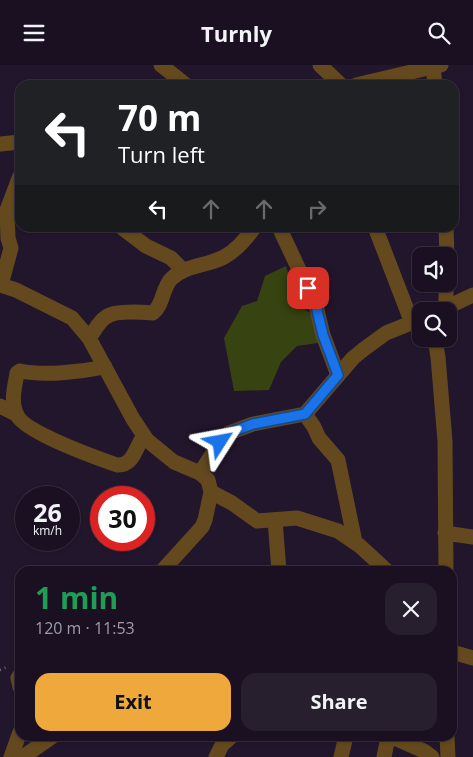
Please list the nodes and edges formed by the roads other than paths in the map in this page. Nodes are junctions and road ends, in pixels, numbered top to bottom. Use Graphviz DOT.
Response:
graph roads {
  1 [pos="161,65"];
  2 [pos="320,65"];
  3 [pos="437,66"];
  4 [pos="180,80"];
  5 [pos="336,80"];
  6 [pos="377,80"];
  7 [pos="436,80"];
  8 [pos="15,142"];
  9 [pos="0,144"];
  10 [pos="15,192"];
  11 [pos="128,232"];
  12 [pos="251,232"];
  13 [pos="281,232"];
  14 [pos="377,232"];
  15 [pos="446,232"];
  16 [pos="447,247"];
  17 [pos="183,270"];
  18 [pos="1,285"];
  19 [pos="473,295"];
  20 [pos="457,303"];
  21 [pos="412,310"];
  22 [pos="412,323"];
  23 [pos="88,338"];
  24 [pos="436,347"];
  25 [pos="105,367"];
  26 [pos="338,375"];
  27 [pos="0,406"];
  28 [pos="16,414"];
  29 [pos="305,414"];
  30 [pos="144,436"];
  31 [pos="200,473"];
  32 [pos="211,493"];
  33 [pos="275,520"];
  34 [pos="445,533"];
  35 [pos="473,537"];
  36 [pos="355,541"];
  37 [pos="167,566"];
  38 [pos="279,566"];
  39 [pos="378,566"];
  40 [pos="446,566"];
  41 [pos="457,654"];
  42 [pos="473,659"];
  43 [pos="17,741"];
  44 [pos="47,741"];
  45 [pos="226,741"];
  46 [pos="345,741"];
  47 [pos="388,741"];
  48 [pos="401,741"];
  49 [pos="447,741"];
  50 [pos="12,757"];
  51 [pos="23,757"];
  52 [pos="216,757"];
  53 [pos="341,757"];
  54 [pos="384,757"];
  55 [pos="428,757"];
  56 [pos="432,757"];
  57 [pos="447,757"];
  1 -- 4 [label="street"];
  2 -- 5 [label="street"];
  3 -- 6 [label="street"];
  3 -- 7 [label="street"];
  8 -- 9 [label="street"];
  10 -- 18 [label="street"];
  11 -- 17 [label="street"];
  12 -- 17 [label="street"];
  13 -- 26 [label="street"];
  14 -- 21 [label="street"];
  15 -- 16 [label="street"];
  17 -- 23 [label="street"];
  18 -- 23 [label="street"];
  19 -- 20 [label="street"];
  22 -- 26 [label="street"];
  23 -- 25 [label="street"];
  24 -- 34 [label="street"];
  25 -- 28 [label="street"];
  25 -- 30 [label="street"];
  26 -- 29 [label="street"];
  27 -- 28 [label="street"];
  28 -- 30 [label="street"];
  29 -- 31 [label="street"];
  29 -- 36 [label="street"];
  30 -- 31 [label="street"];
  31 -- 32 [label="street"];
  32 -- 33 [label="street"];
  32 -- 37 [label="street"];
  33 -- 36 [label="street"];
  33 -- 38 [label="street"];
  34 -- 35 [label="street"];
  34 -- 40 [label="street"];
  36 -- 39 [label="street"];
  41 -- 42 [label="street"];
  43 -- 50 [label="street"];
  44 -- 51 [label="street"];
  45 -- 52 [label="street"];
  46 -- 53 [label="street"];
  47 -- 54 [label="street"];
  48 -- 56 [label="street"];
  49 -- 57 [label="street"];
  55 -- 56 [label="street"];
  56 -- 57 [label="street"];
}
